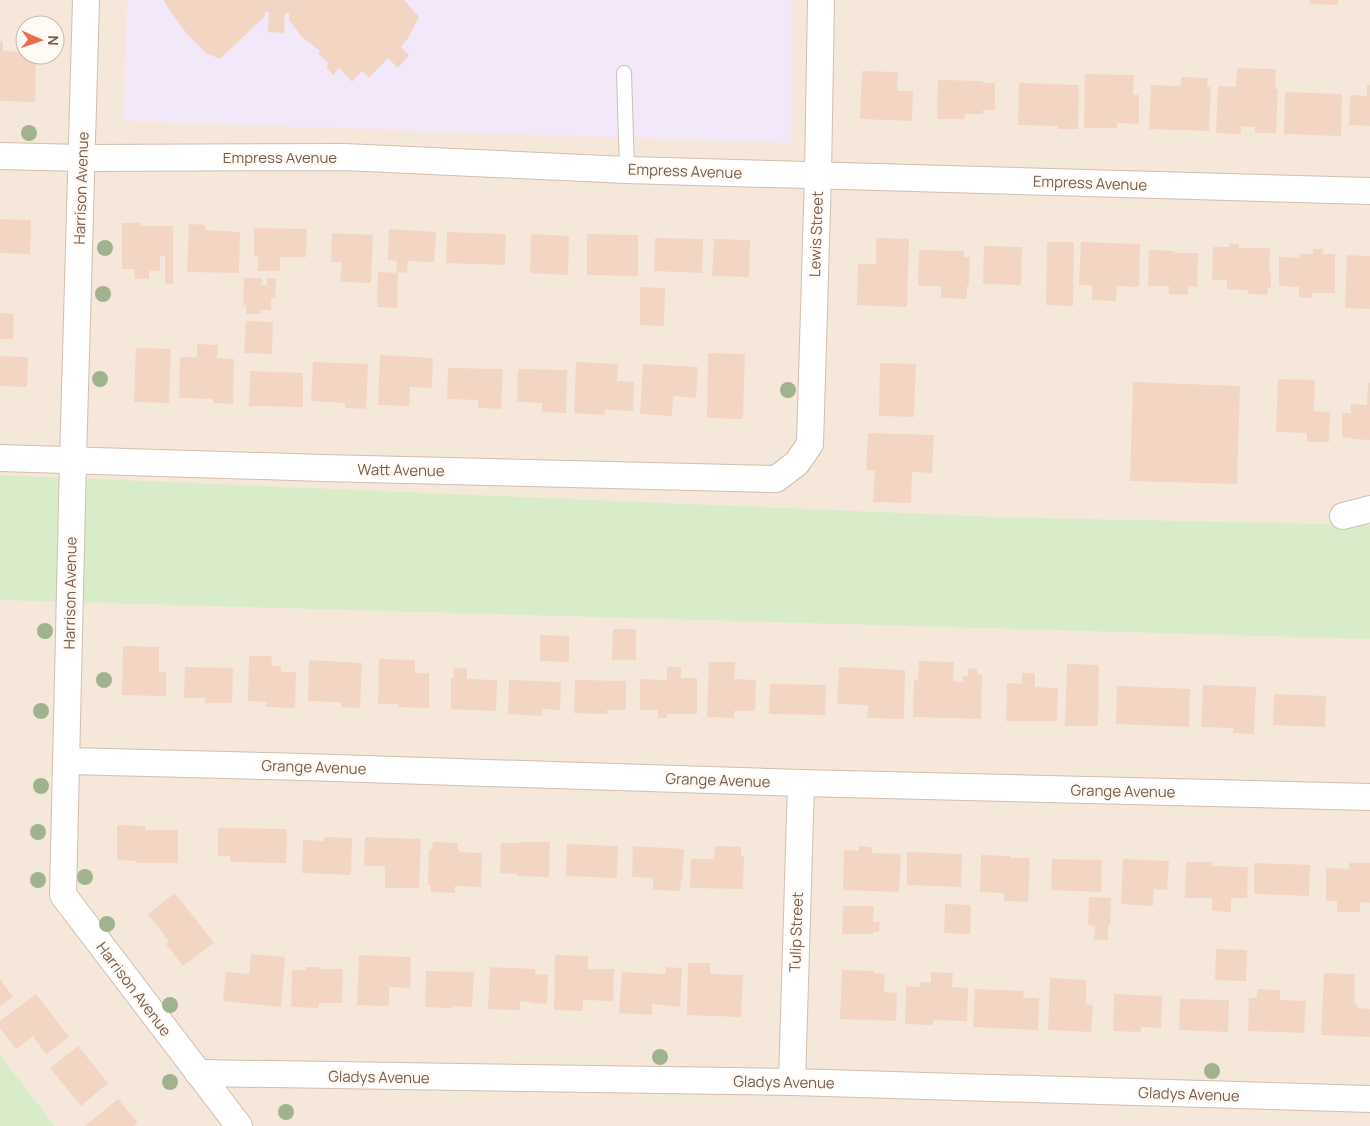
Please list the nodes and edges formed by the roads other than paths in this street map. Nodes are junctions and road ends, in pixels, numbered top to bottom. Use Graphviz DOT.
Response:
graph roads {
  1 [pos="86,0"];
  2 [pos="821,0"];
  3 [pos="624,73"];
  4 [pos="0,156"];
  5 [pos="82,158"];
  6 [pos="627,170"];
  7 [pos="818,175"];
  8 [pos="1370,190"];
  9 [pos="0,458"];
  10 [pos="73,460"];
  11 [pos="797,463"];
  12 [pos="1370,510"];
  13 [pos="1343,516"];
  14 [pos="67,761"];
  15 [pos="801,783"];
  16 [pos="1370,796"];
  17 [pos="198,1073"];
  18 [pos="792,1082"];
  19 [pos="1370,1099"];
  20 [pos="239,1126"];
  1 -- 5 [label="street, Harrison Avenue"];
  2 -- 7 [label="street, Lewis Street"];
  3 -- 6 [label="lane"];
  4 -- 5 [label="street, Empress Avenue"];
  5 -- 6 [label="street, Empress Avenue"];
  5 -- 10 [label="street, Harrison Avenue"];
  6 -- 7 [label="street, Empress Avenue"];
  7 -- 8 [label="street, Empress Avenue"];
  7 -- 11 [label="street, Lewis Street"];
  9 -- 10 [label="street, Watt Avenue"];
  10 -- 11 [label="street, Watt Avenue"];
  10 -- 14 [label="street, Harrison Avenue"];
  12 -- 13 [label="street"];
  14 -- 15 [label="street, Grange Avenue"];
  14 -- 17 [label="street, Harrison Avenue"];
  15 -- 16 [label="street, Grange Avenue"];
  15 -- 18 [label="street, Tulip Street"];
  17 -- 18 [label="street, Gladys Avenue"];
  17 -- 20 [label="street, Harrison Avenue"];
  18 -- 19 [label="street, Gladys Avenue"];
}
